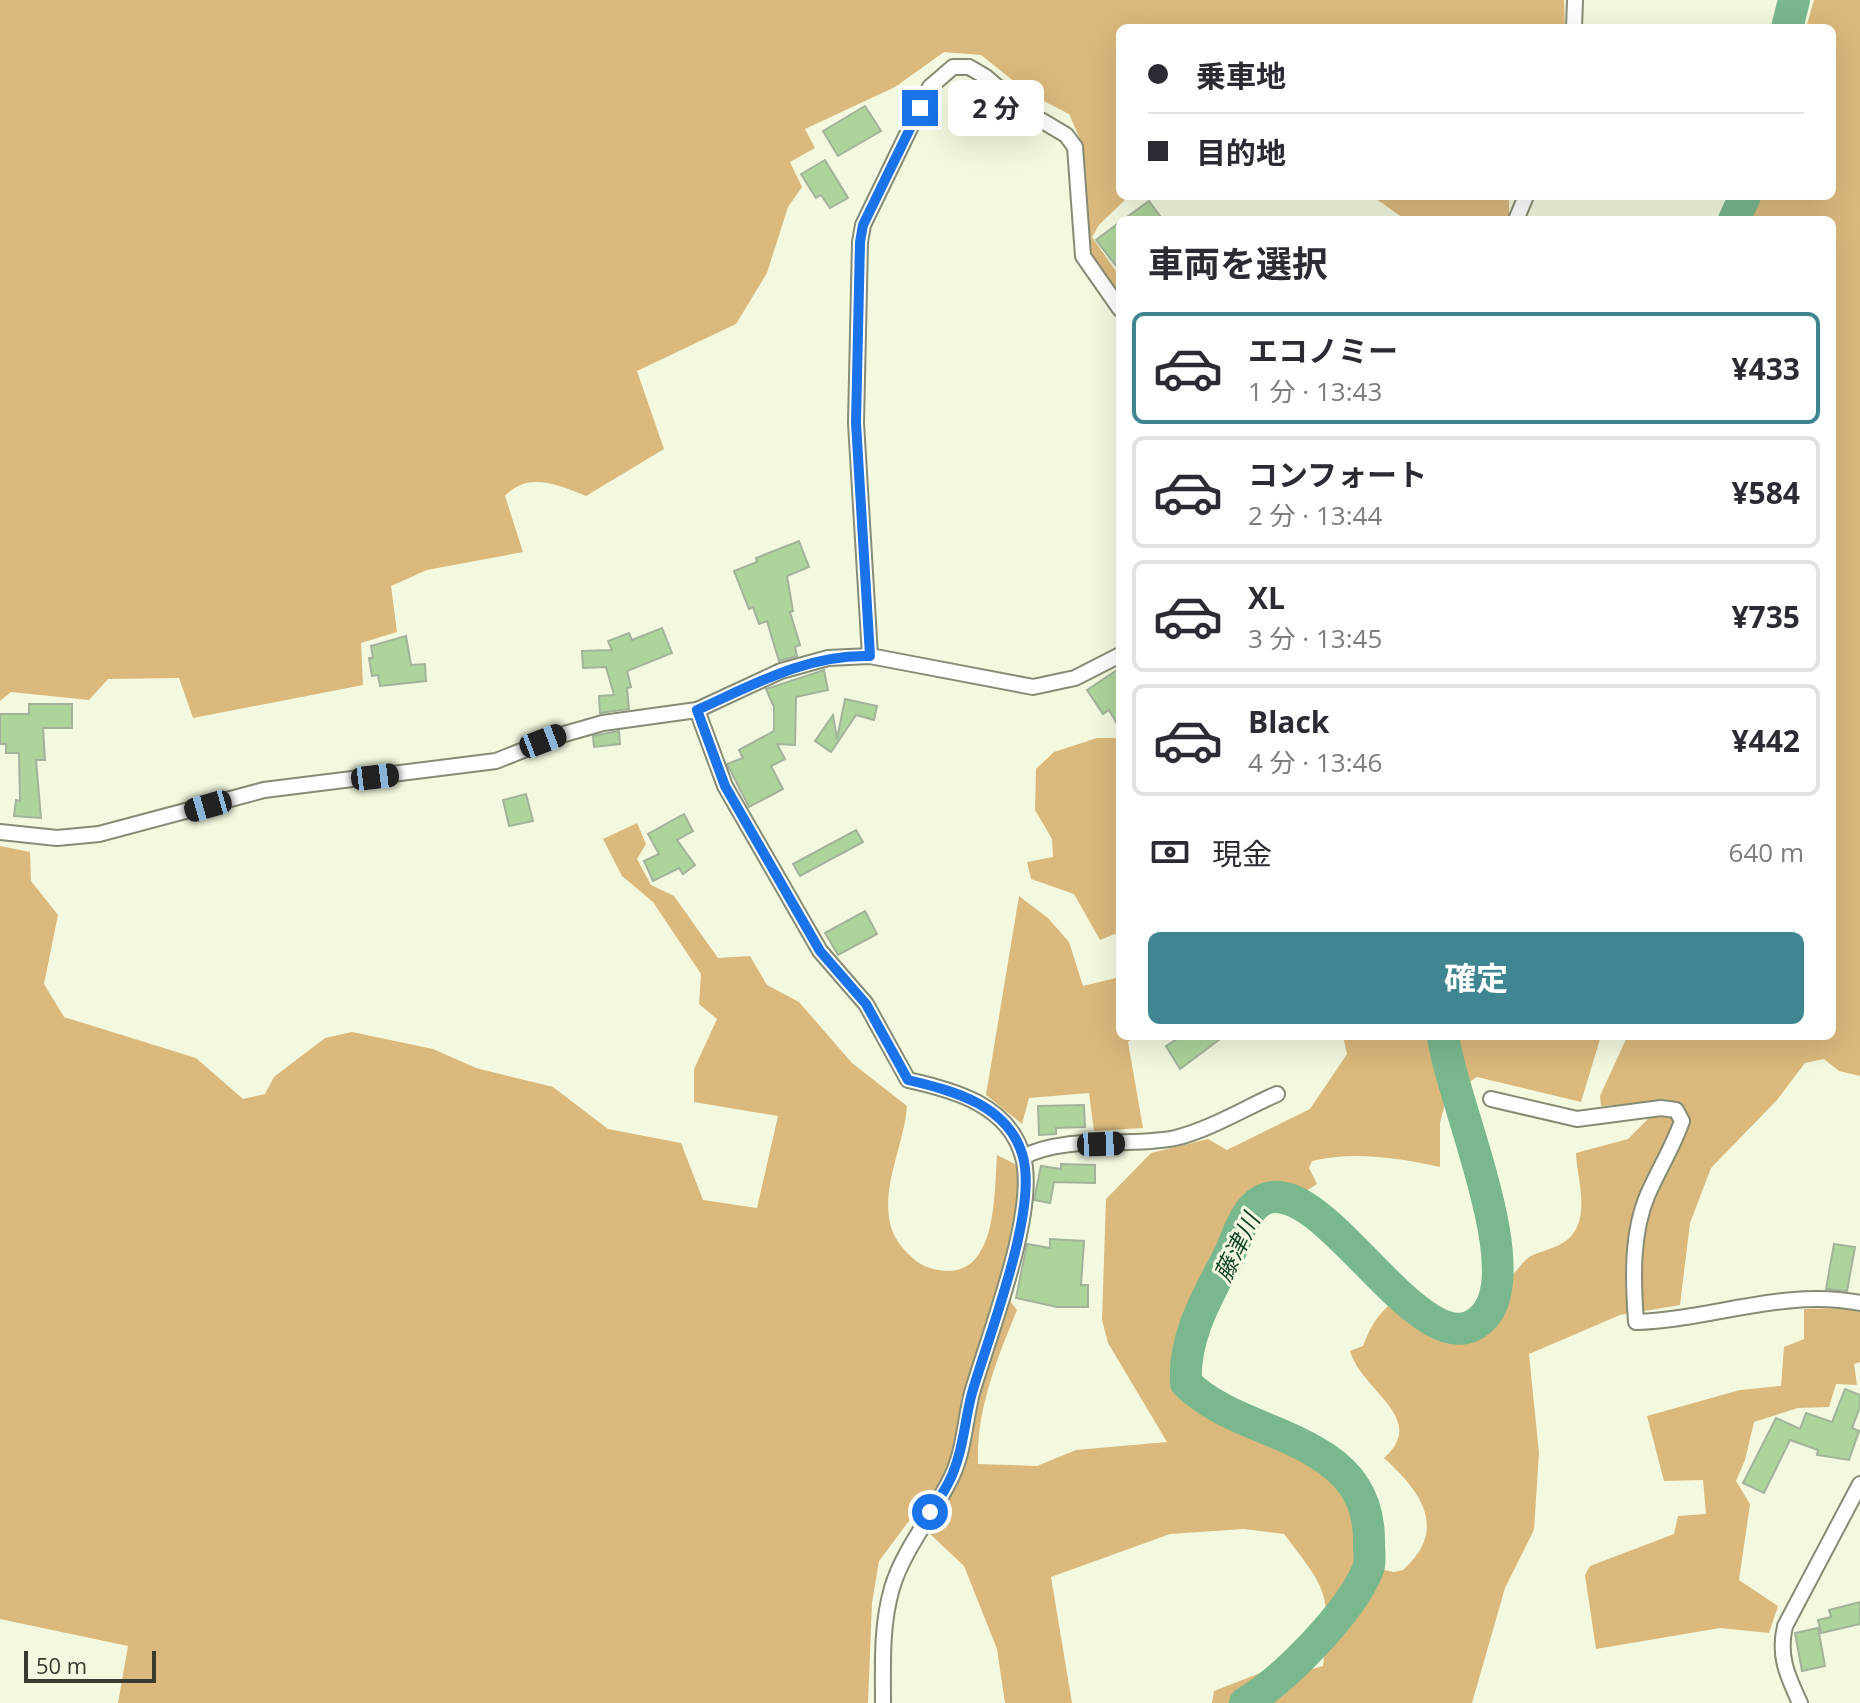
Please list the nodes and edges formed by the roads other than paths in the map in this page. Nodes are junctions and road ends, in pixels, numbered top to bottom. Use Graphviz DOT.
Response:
graph roads {
  1 [pos="1575,0"];
  2 [pos="1574,24"];
  3 [pos="1116,303"];
  4 [pos="870,656"];
  5 [pos="1116,657"];
  6 [pos="697,710"];
  7 [pos="0,832"];
  8 [pos="1277,1094"];
  9 [pos="1491,1099"];
  10 [pos="1023,1157"];
  11 [pos="1860,1303"];
  12 [pos="1860,1484"];
  13 [pos="883,1703"];
  14 [pos="1800,1703"];
  1 -- 2 [label="street"];
  3 -- 4 [label="street"];
  4 -- 5 [label="street"];
  4 -- 6 [label="street"];
  6 -- 7 [label="street"];
  6 -- 10 [label="street"];
  8 -- 10 [label="street"];
  9 -- 11 [label="street"];
  10 -- 13 [label="street"];
  12 -- 14 [label="street"];
}
